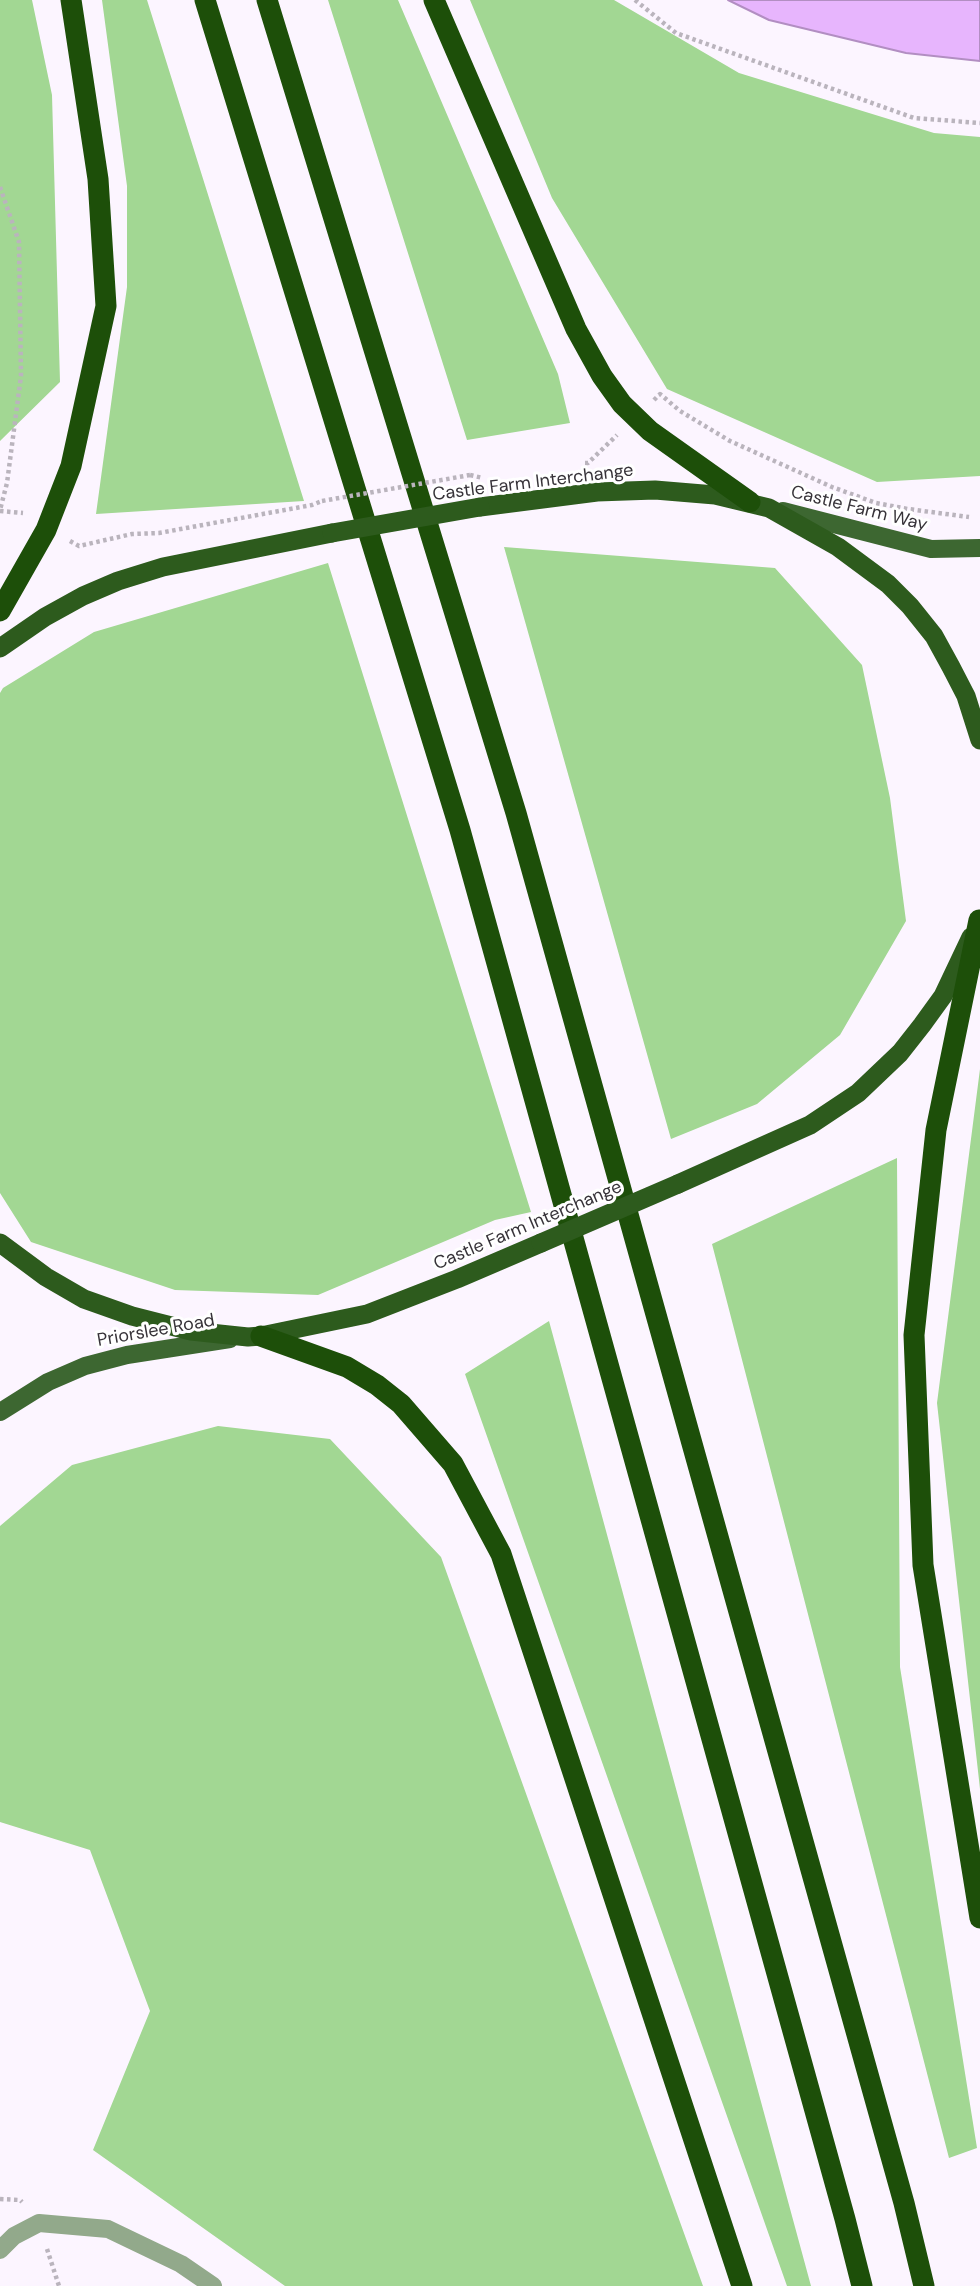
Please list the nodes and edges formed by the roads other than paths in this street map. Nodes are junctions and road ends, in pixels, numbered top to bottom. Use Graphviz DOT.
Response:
graph roads {
  1 [pos="71,0"];
  2 [pos="205,0"];
  3 [pos="267,0"];
  4 [pos="434,0"];
  5 [pos="760,505"];
  6 [pos="980,548"];
  7 [pos="0,611"];
  8 [pos="0,648"];
  9 [pos="980,740"];
  10 [pos="980,918"];
  11 [pos="0,1244"];
  12 [pos="254,1336"];
  13 [pos="0,1412"];
  14 [pos="980,1918"];
  15 [pos="0,2250"];
  16 [pos="213,2286"];
  17 [pos="743,2286"];
  18 [pos="862,2286"];
  19 [pos="924,2286"];
  1 -- 7 [label="highway"];
  2 -- 18 [label="highway"];
  3 -- 19 [label="highway"];
  4 -- 5 [label="highway"];
  5 -- 6 [label="main road, Castle Farm Way"];
  5 -- 8 [label="highway, Castle Farm Interchange, bridge"];
  5 -- 9 [label="highway, Castle Farm Interchange"];
  10 -- 12 [label="highway, Castle Farm Interchange, bridge"];
  10 -- 14 [label="highway"];
  11 -- 12 [label="highway, Castle Farm Interchange"];
  12 -- 13 [label="main road, Priorslee Road"];
  12 -- 17 [label="highway"];
  15 -- 16 [label="street"];
}
